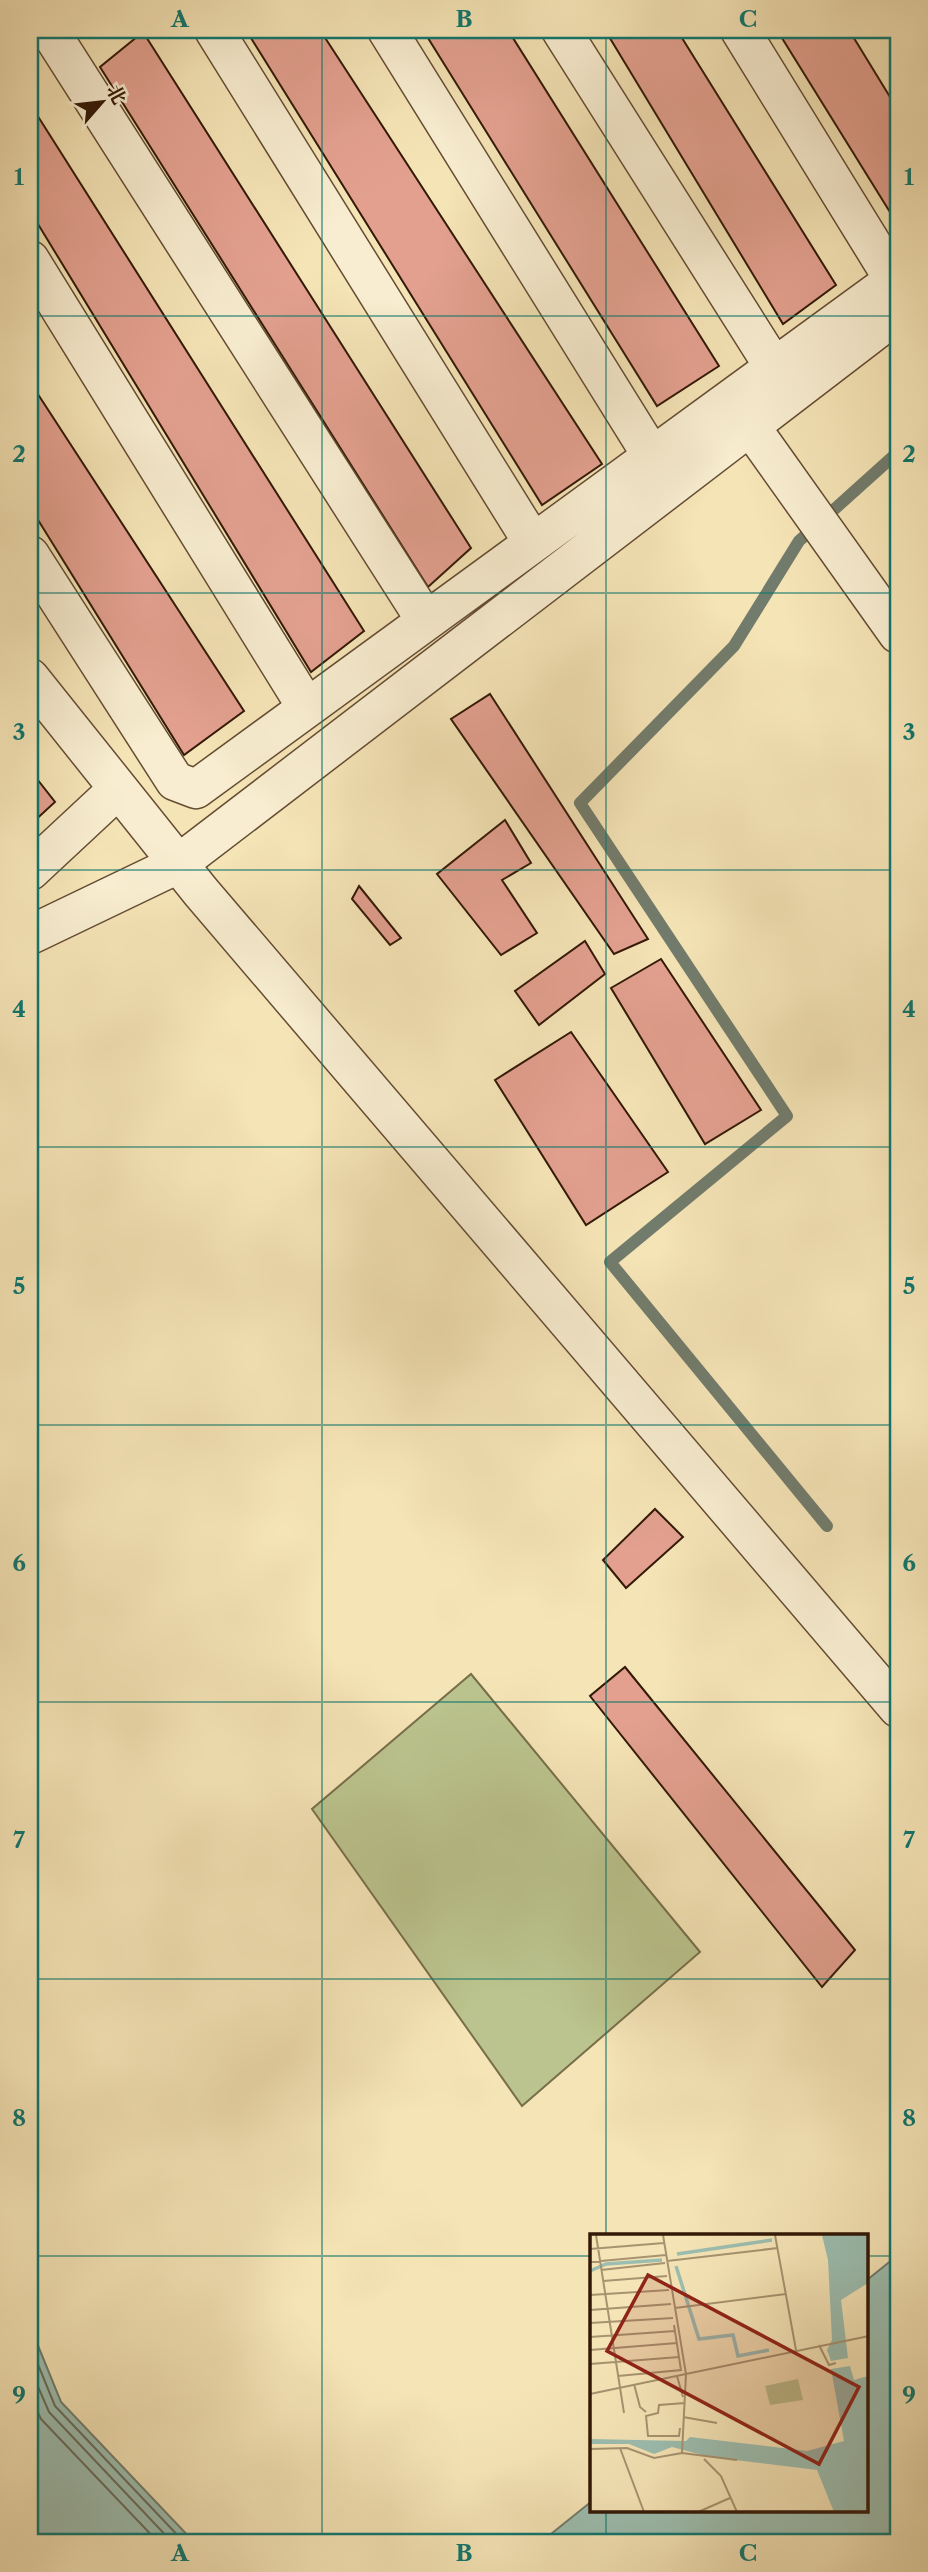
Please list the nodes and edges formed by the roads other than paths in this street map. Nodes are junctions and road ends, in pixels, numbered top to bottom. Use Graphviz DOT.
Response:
graph roads {
  1 [pos="214,30"];
  2 [pos="387,30"];
  3 [pos="561,30"];
  4 [pos="740,30"];
  5 [pos="52,41"];
  6 [pos="30,260"];
  7 [pos="897,290"];
  8 [pos="774,367"];
  9 [pos="750,426"];
  10 [pos="652,456"];
  11 [pos="533,543"];
  12 [pos="30,555"];
  13 [pos="426,621"];
  14 [pos="898,634"];
  15 [pos="30,678"];
  16 [pos="307,708"];
  17 [pos="118,789"];
  18 [pos="178,864"];
  19 [pos="30,871"];
  20 [pos="30,935"];
  21 [pos="898,1708"];
  1 -- 11 [label="street"];
  2 -- 10 [label="street"];
  3 -- 8 [label="street"];
  4 -- 7 [label="street"];
  5 -- 13 [label="street"];
  6 -- 16 [label="street"];
  7 -- 8 [label="street"];
  7 -- 9 [label="street"];
  8 -- 10 [label="street"];
  9 -- 14 [label="street"];
  9 -- 18 [label="street"];
  10 -- 11 [label="street"];
  11 -- 13 [label="street"];
  12 -- 16 [label="street"];
  13 -- 16 [label="street"];
  15 -- 17 [label="street"];
  17 -- 18 [label="street"];
  17 -- 19 [label="street"];
  18 -- 20 [label="street"];
  18 -- 21 [label="street"];
}
